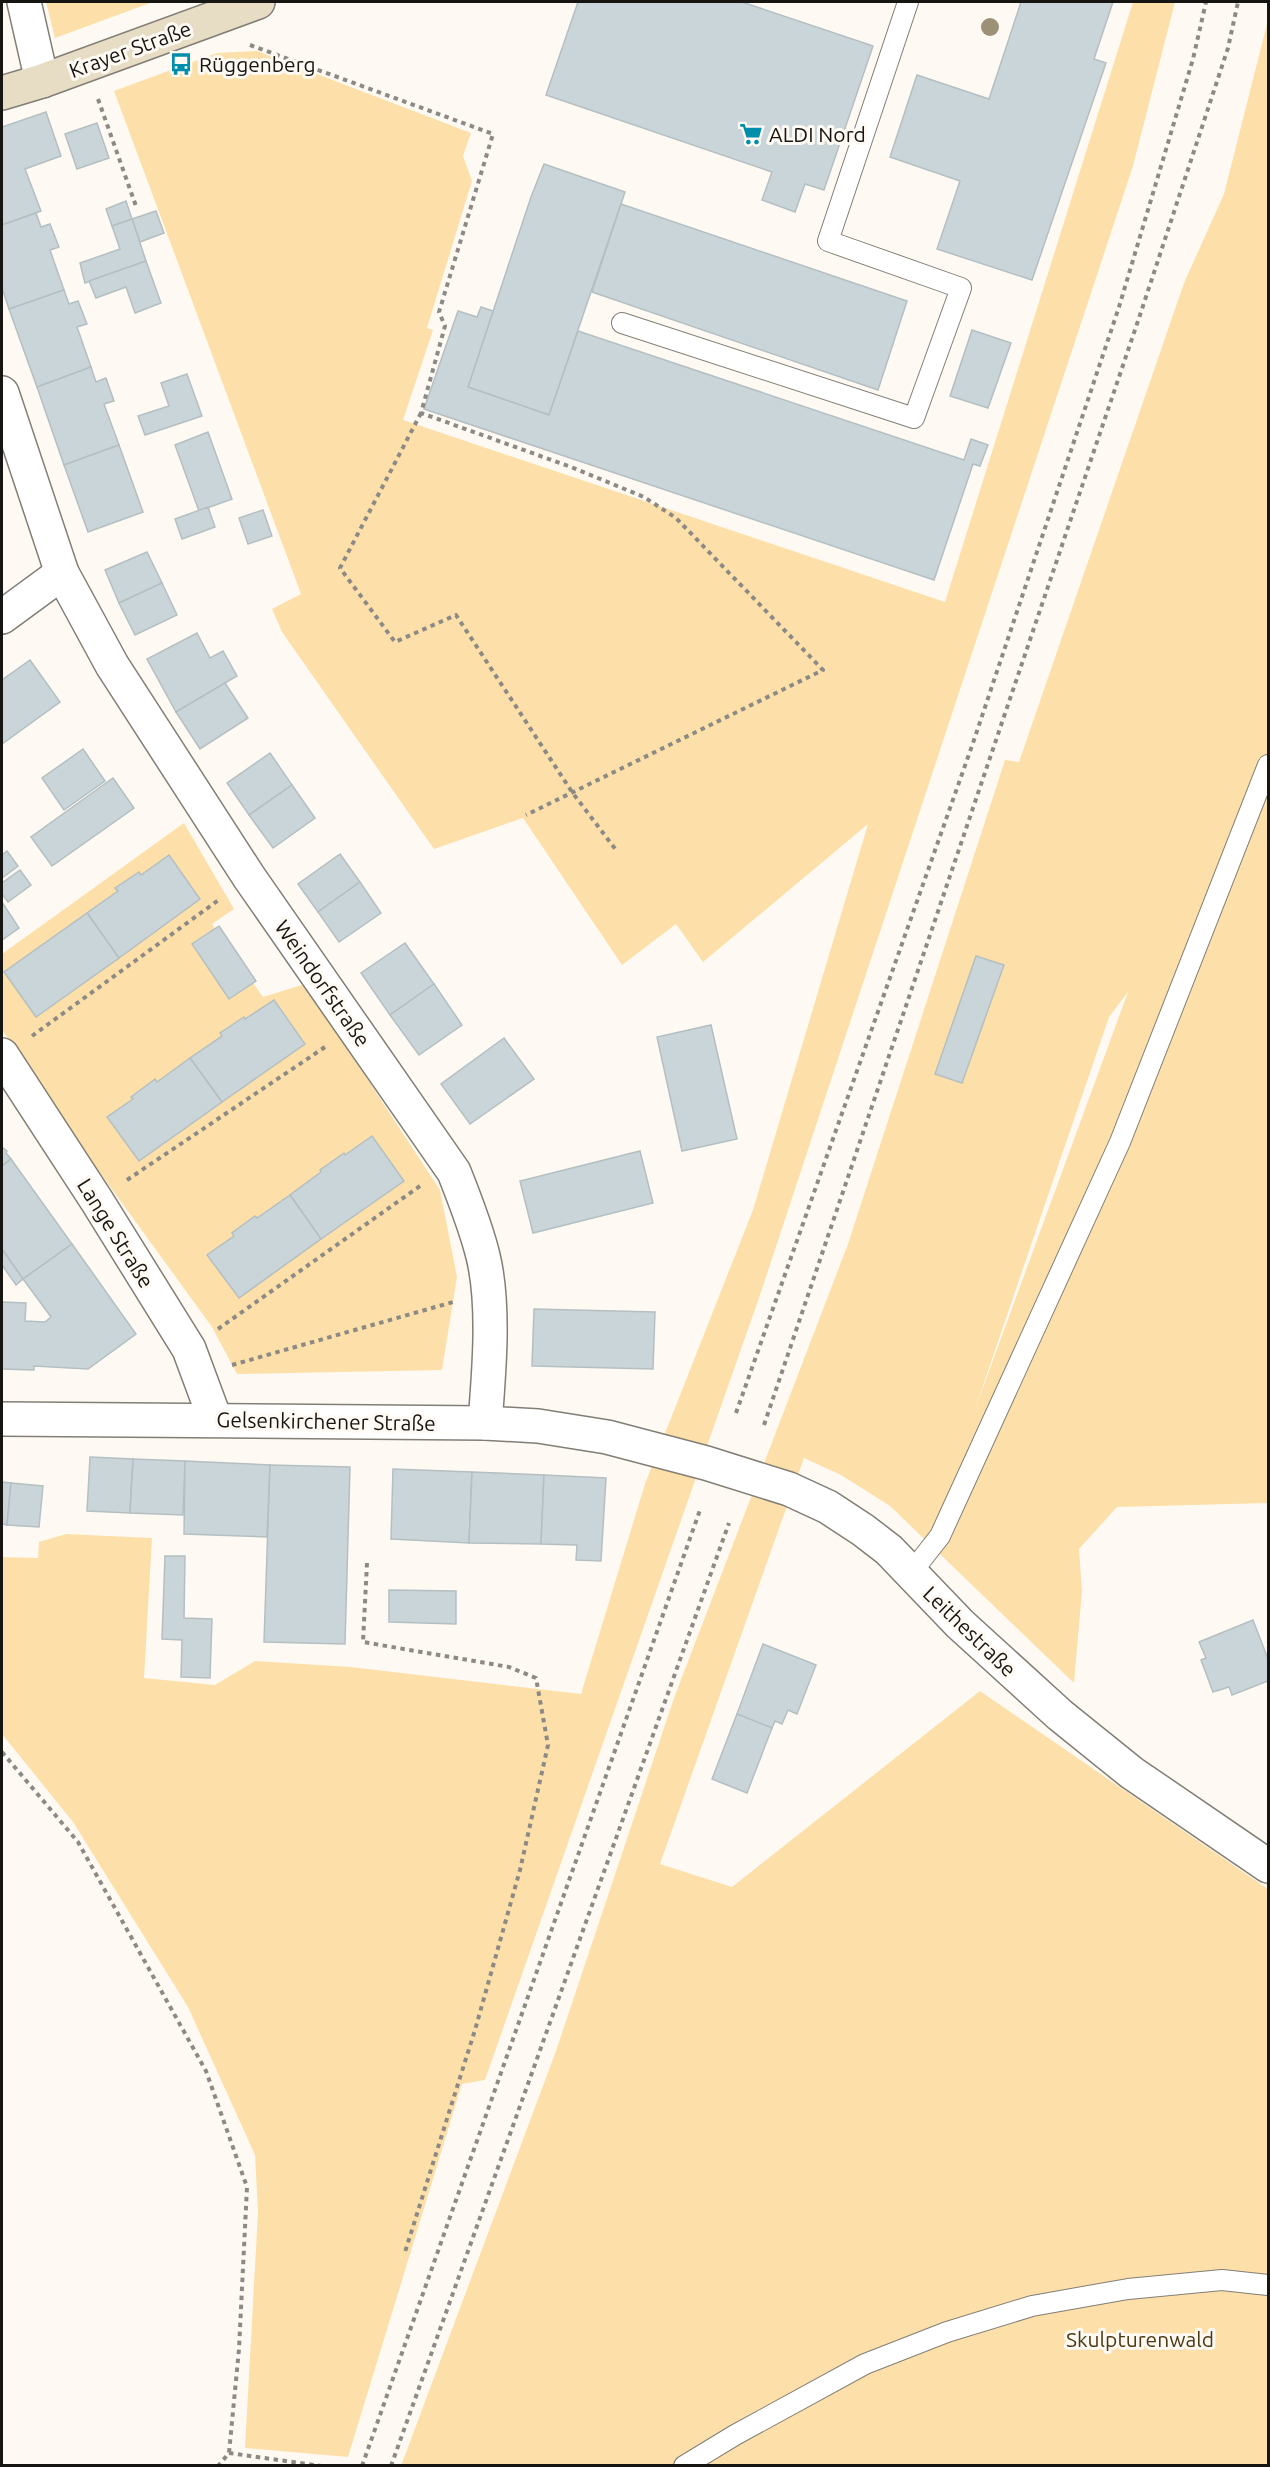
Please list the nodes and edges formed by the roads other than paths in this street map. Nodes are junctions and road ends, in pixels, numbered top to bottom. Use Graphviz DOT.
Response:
graph roads {
  1 [pos="24,2"];
  2 [pos="258,2"];
  3 [pos="908,2"];
  4 [pos="42,81"];
  5 [pos="2,93"];
  6 [pos="622,322"];
  7 [pos="2,393"];
  8 [pos="62,573"];
  9 [pos="2,617"];
  10 [pos="1269,765"];
  11 [pos="2,1056"];
  12 [pos="2,1419"];
  13 [pos="215,1419"];
  14 [pos="485,1423"];
  15 [pos="647,1448"];
  16 [pos="912,1573"];
  17 [pos="1269,1866"];
  18 [pos="1269,2285"];
  19 [pos="684,2466"];
  1 -- 4 [label="street"];
  2 -- 4 [label="street, Krayer Straße"];
  3 -- 6 [label="lane"];
  4 -- 5 [label="street, Krayer Straße"];
  7 -- 8 [label="street, Weindorfstraße"];
  8 -- 9 [label="street"];
  8 -- 14 [label="street, Weindorfstraße"];
  10 -- 16 [label="lane"];
  11 -- 13 [label="street, Lange Straße"];
  12 -- 13 [label="street, Gelsenkirchener Straße"];
  13 -- 14 [label="street, Gelsenkirchener Straße"];
  14 -- 15 [label="street, Gelsenkirchener Straße"];
  15 -- 16 [label="street, Leithestraße"];
  16 -- 17 [label="street, Leithestraße"];
  18 -- 19 [label="lane"];
}
